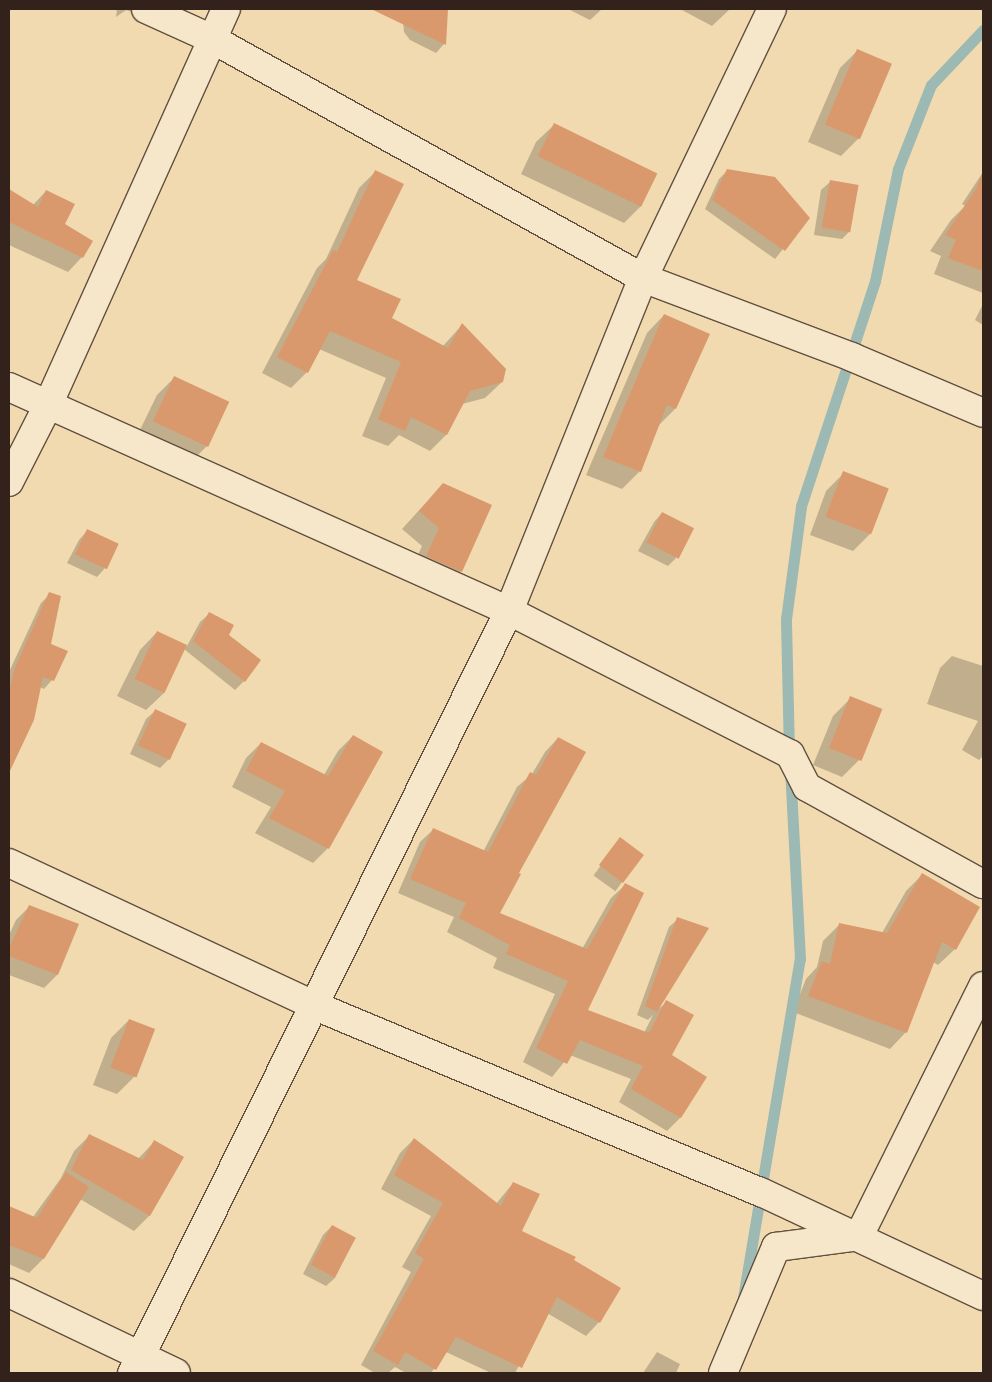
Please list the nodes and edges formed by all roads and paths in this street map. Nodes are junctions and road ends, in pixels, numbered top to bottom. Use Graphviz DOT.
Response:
graph roads {
  1 [pos="146,9"];
  2 [pos="226,9"];
  3 [pos="772,9"];
  4 [pos="212,38"];
  5 [pos="643,278"];
  6 [pos="9,387"];
  7 [pos="48,405"];
  8 [pos="983,413"];
  9 [pos="9,482"];
  10 [pos="510,611"];
  11 [pos="9,863"];
  12 [pos="983,884"];
  13 [pos="983,986"];
  14 [pos="313,1005"];
  15 [pos="859,1236"];
  16 [pos="9,1293"];
  17 [pos="983,1296"];
  18 [pos="136,1365"];
  19 [pos="176,1373"];
  20 [pos="723,1373"];
  1 -- 4 [label="street"];
  2 -- 4 [label="street"];
  3 -- 5 [label="street"];
  4 -- 5 [label="street"];
  4 -- 7 [label="street"];
  5 -- 8 [label="street"];
  5 -- 10 [label="street"];
  6 -- 7 [label="street"];
  7 -- 9 [label="street"];
  7 -- 10 [label="street"];
  10 -- 12 [label="street"];
  10 -- 14 [label="street"];
  11 -- 14 [label="street"];
  13 -- 15 [label="street"];
  14 -- 15 [label="street"];
  14 -- 18 [label="street"];
  15 -- 17 [label="street"];
  15 -- 20 [label="street"];
  16 -- 18 [label="street"];
  18 -- 19 [label="street"];
}
